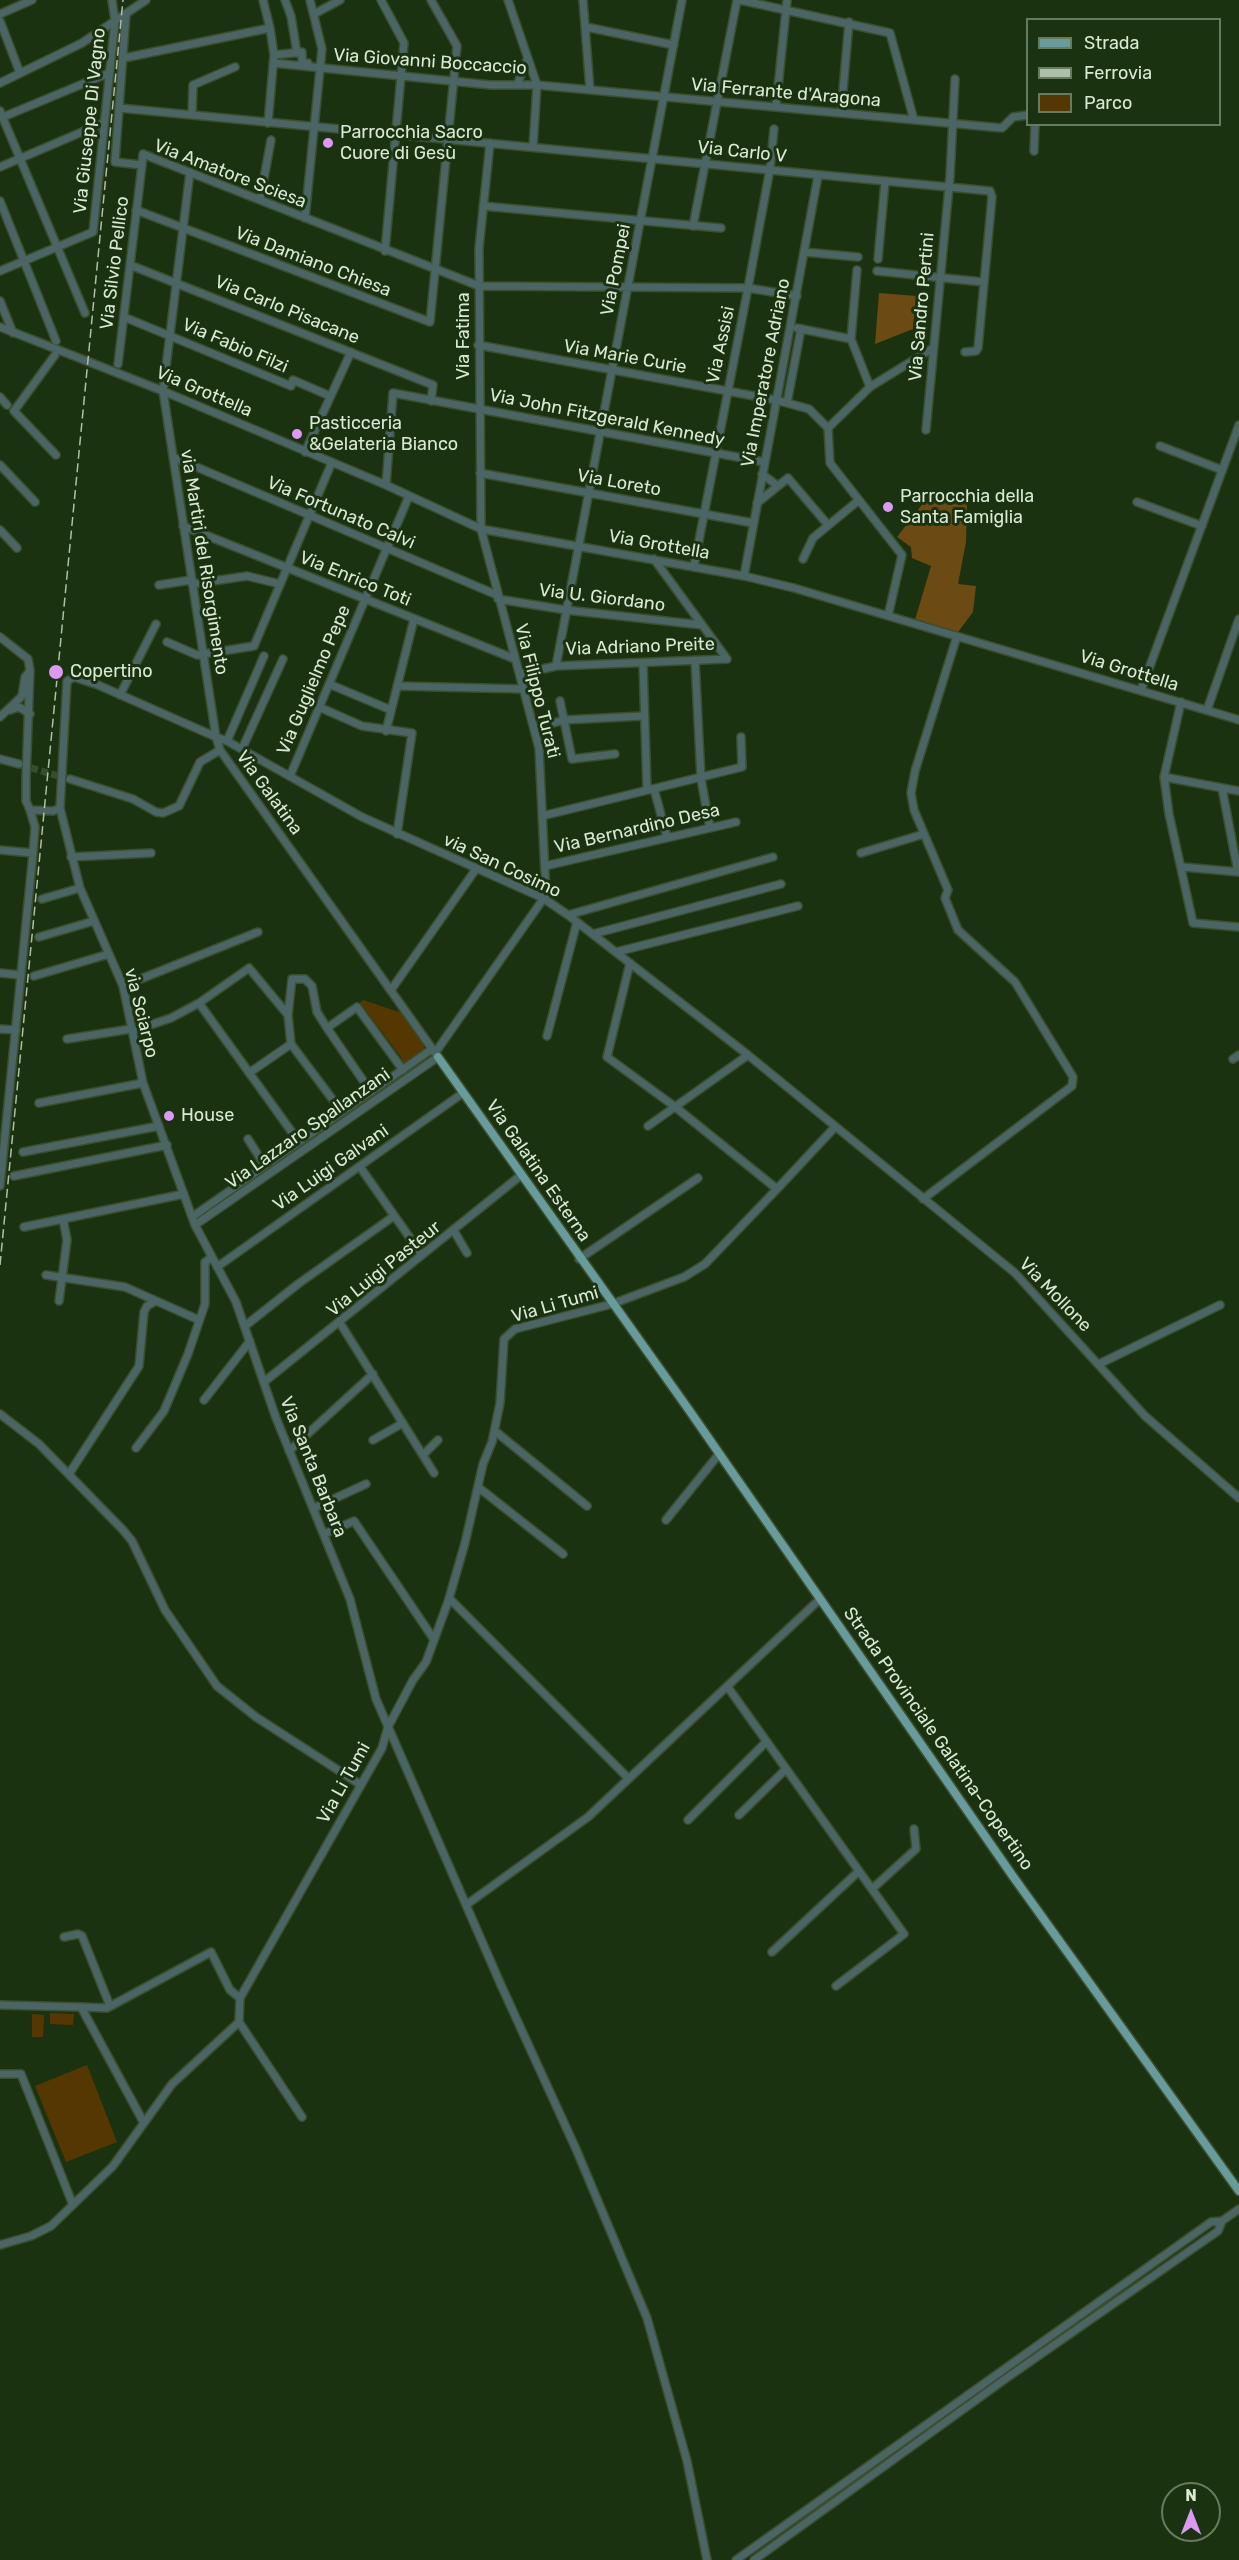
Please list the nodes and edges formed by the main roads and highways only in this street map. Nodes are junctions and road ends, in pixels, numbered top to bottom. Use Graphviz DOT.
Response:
graph roads {
  1 [pos="435,1053"];
  2 [pos="612,1304"];
  3 [pos="1239,2191"];
  1 -- 2 [label="main road, Via Galatina Esterna"];
  2 -- 3 [label="main road, Strada Provinciale Galatina-Copertino"];
}
